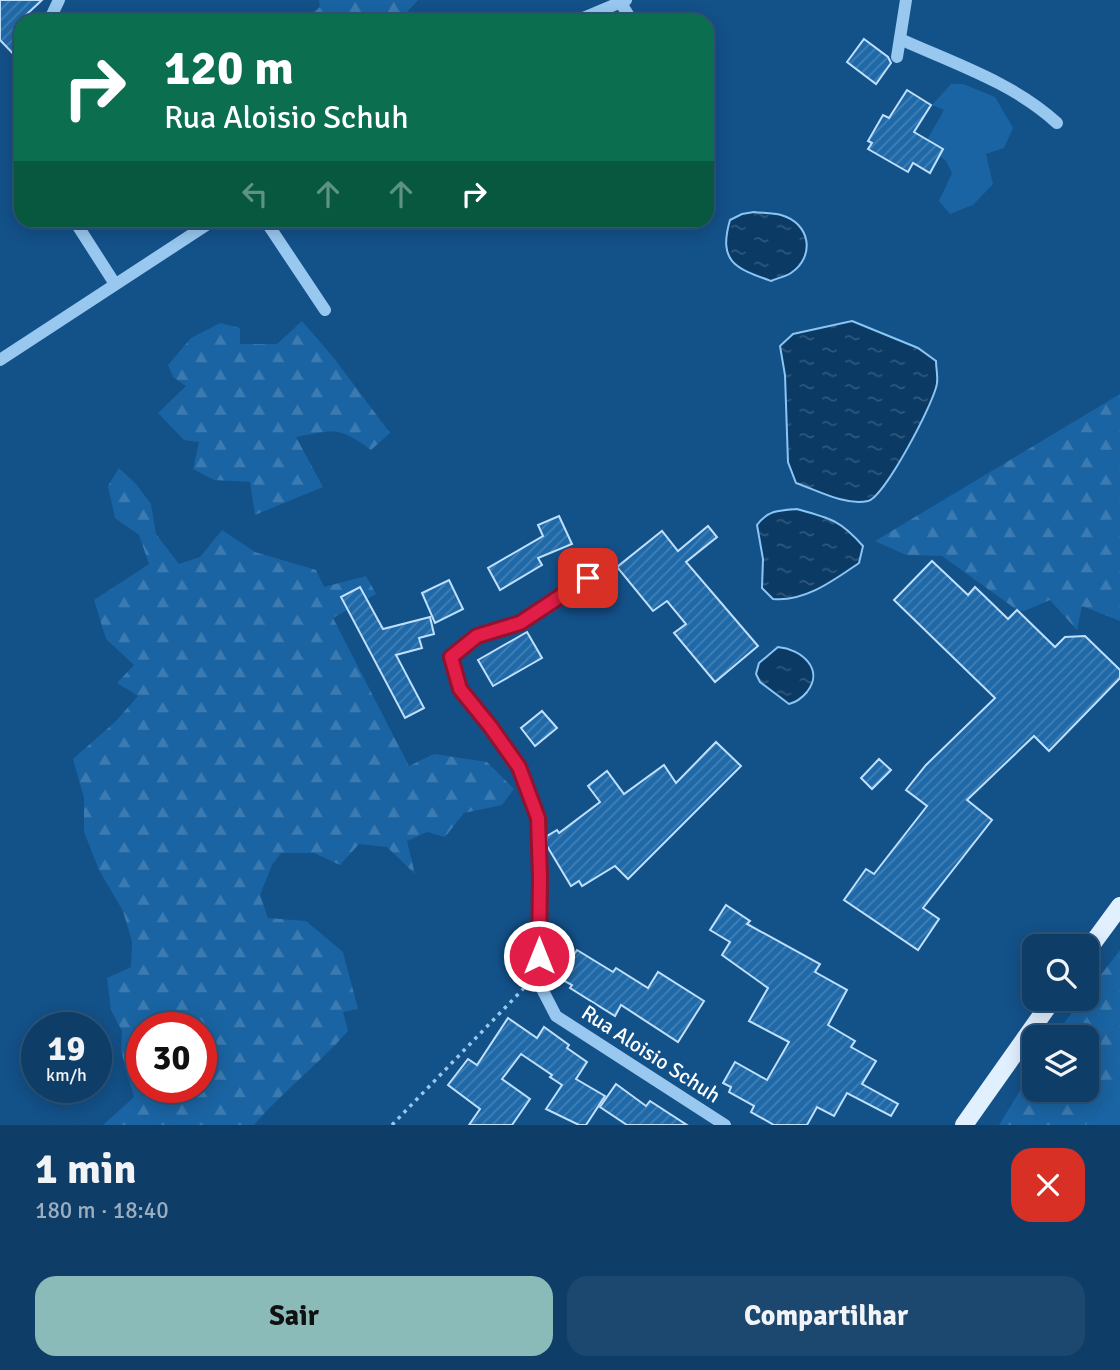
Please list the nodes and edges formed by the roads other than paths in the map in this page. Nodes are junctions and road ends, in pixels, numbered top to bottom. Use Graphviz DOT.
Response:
graph roads {
  1 [pos="906,0"];
  2 [pos="622,1"];
  3 [pos="592,14"];
  4 [pos="900,39"];
  5 [pos="897,57"];
  6 [pos="1057,123"];
  7 [pos="79,228"];
  8 [pos="202,228"];
  9 [pos="270,228"];
  10 [pos="115,284"];
  11 [pos="325,310"];
  12 [pos="0,360"];
  13 [pos="588,578"];
  14 [pos="1120,906"];
  15 [pos="1099,935"];
  16 [pos="1045,1011"];
  17 [pos="726,1125"];
  18 [pos="964,1125"];
  1 -- 4 [label="street"];
  2 -- 3 [label="street"];
  4 -- 5 [label="street"];
  4 -- 6 [label="street"];
  7 -- 10 [label="street"];
  8 -- 10 [label="street"];
  9 -- 11 [label="street"];
  10 -- 12 [label="street"];
  13 -- 17 [label="street, Rua Aloisio Schuh"];
  14 -- 15 [label="main road"];
  16 -- 18 [label="main road"];
}
